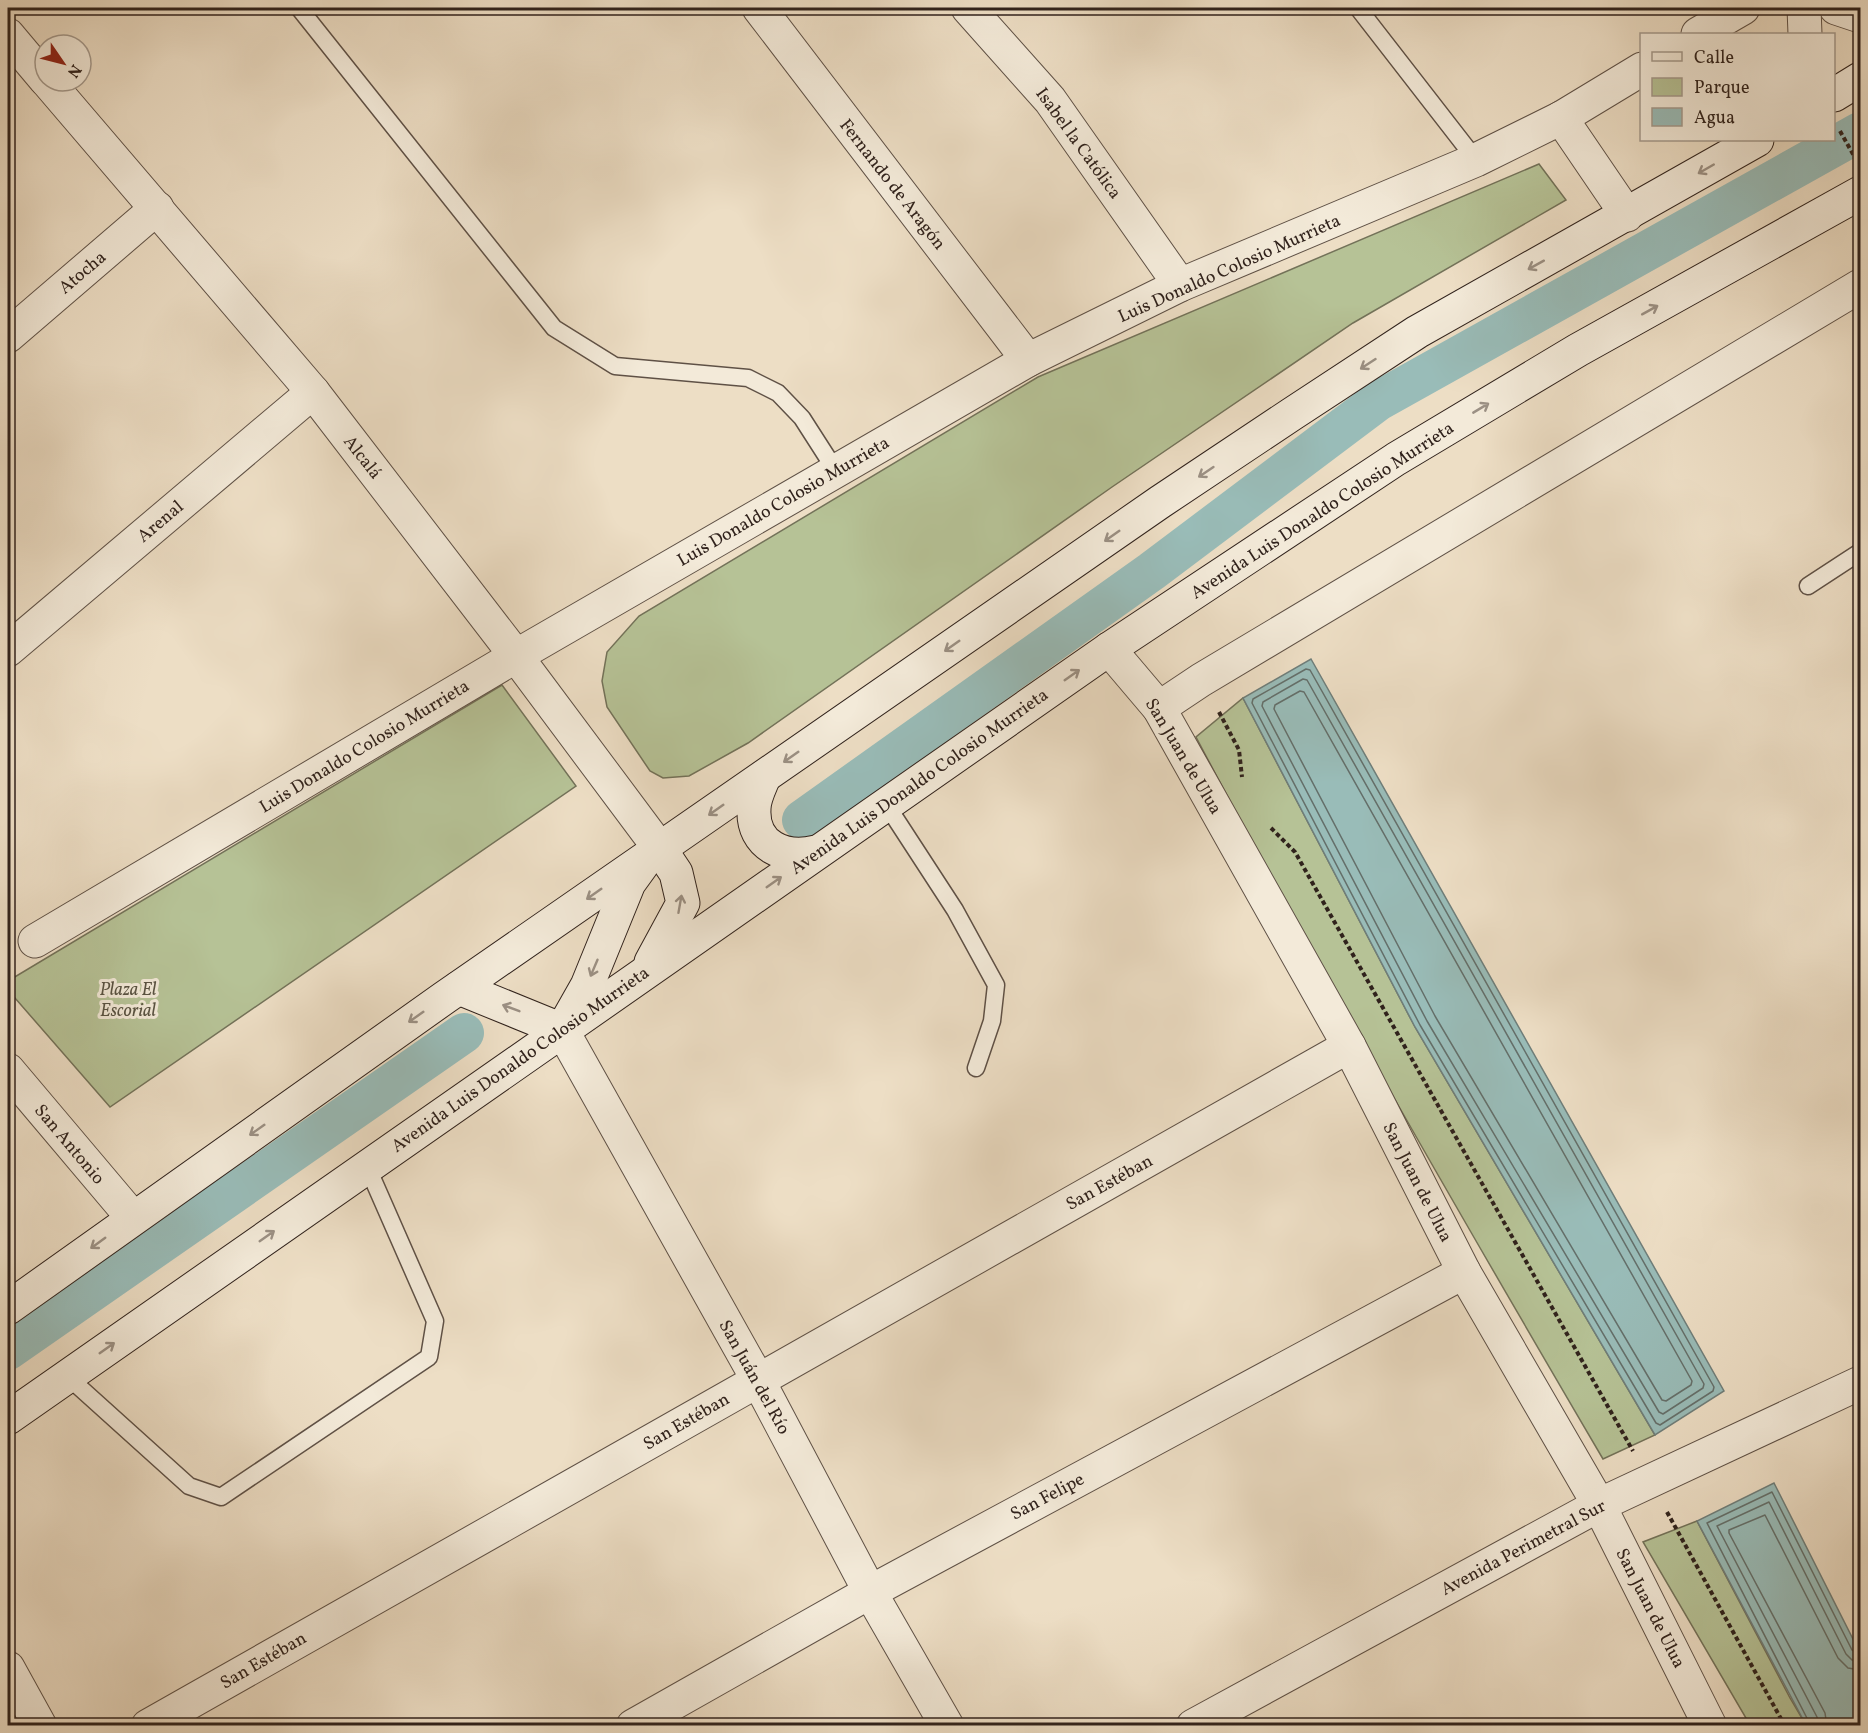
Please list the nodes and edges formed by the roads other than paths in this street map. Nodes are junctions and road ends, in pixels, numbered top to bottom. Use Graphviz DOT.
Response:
graph roads {
  1 [pos="299,8"];
  2 [pos="759,8"];
  3 [pos="968,8"];
  4 [pos="1358,8"];
  5 [pos="1743,8"];
  6 [pos="1804,8"];
  7 [pos="1836,8"];
  8 [pos="1860,16"];
  9 [pos="1700,33"];
  10 [pos="1805,33"];
  11 [pos="8,35"];
  12 [pos="33,65"];
  13 [pos="1640,70"];
  14 [pos="1860,79"];
  15 [pos="57,93"];
  16 [pos="1835,94"];
  17 [pos="1561,118"];
  18 [pos="1754,141"];
  19 [pos="1476,160"];
  20 [pos="1859,177"];
  21 [pos="157,208"];
  22 [pos="1627,215"];
  23 [pos="1180,285"];
  24 [pos="1860,286"];
  25 [pos="8,336"];
  26 [pos="1028,360"];
  27 [pos="313,392"];
  28 [pos="836,471"];
  29 [pos="1860,552"];
  30 [pos="1808,586"];
  31 [pos="1109,649"];
  32 [pos="8,650"];
  33 [pos="516,656"];
  34 [pos="1158,708"];
  35 [pos="764,777"];
  36 [pos="886,804"];
  37 [pos="816,852"];
  38 [pos="653,854"];
  39 [pos="35,941"];
  40 [pos="643,973"];
  41 [pos="459,988"];
  42 [pos="562,1030"];
  43 [pos="1349,1046"];
  44 [pos="976,1068"];
  45 [pos="8,1070"];
  46 [pos="367,1166"];
  47 [pos="133,1218"];
  48 [pos="1464,1272"];
  49 [pos="12,1297"];
  50 [pos="67,1376"];
  51 [pos="758,1380"];
  52 [pos="1860,1383"];
  53 [pos="8,1418"];
  54 [pos="1599,1505"];
  55 [pos="870,1592"];
  56 [pos="8,1668"];
  57 [pos="40,1725"];
  58 [pos="148,1725"];
  59 [pos="633,1725"];
  60 [pos="947,1725"];
  61 [pos="1193,1725"];
  62 [pos="1710,1725"];
  1 -- 28 [label="lane"];
  2 -- 26 [label="street, Fernando de Aragón"];
  3 -- 23 [label="street, Isabel la Católica"];
  4 -- 19 [label="lane"];
  5 -- 9 [label="street"];
  6 -- 10 [label="street"];
  7 -- 8 [label="street"];
  11 -- 12 [label="street, Alcalá"];
  13 -- 17 [label="street, Luis Donaldo Colosio Murrieta"];
  14 -- 16 [label="street"];
  15 -- 21 [label="street, Alcalá"];
  17 -- 19 [label="street, Luis Donaldo Colosio Murrieta"];
  17 -- 22 [label="street"];
  18 -- 22 [label="street, one-way"];
  19 -- 23 [label="street, Luis Donaldo Colosio Murrieta"];
  31 -- 20 [label="street, Avenida Luis Donaldo Colosio Murrieta, one-way"];
  21 -- 25 [label="street, Atocha"];
  21 -- 27 [label="street, Alcalá"];
  22 -- 35 [label="street, one-way"];
  23 -- 26 [label="street, Luis Donaldo Colosio Murrieta"];
  24 -- 34 [label="street"];
  26 -- 28 [label="street, Luis Donaldo Colosio Murrieta"];
  27 -- 32 [label="street, Arenal"];
  27 -- 33 [label="street, Alcalá"];
  28 -- 33 [label="street, Luis Donaldo Colosio Murrieta"];
  29 -- 30 [label="lane"];
  31 -- 34 [label="street, San Juan de Ulua"];
  36 -- 31 [label="street, Avenida Luis Donaldo Colosio Murrieta, one-way"];
  33 -- 38 [label="street, Alcalá"];
  33 -- 39 [label="street, Luis Donaldo Colosio Murrieta"];
  34 -- 43 [label="street, San Juan de Ulua"];
  35 -- 37 [label="street"];
  35 -- 38 [label="street, one-way"];
  36 -- 37 [label="street, Avenida Luis Donaldo Colosio Murrieta"];
  36 -- 44 [label="lane"];
  40 -- 37 [label="street, Avenida Luis Donaldo Colosio Murrieta, one-way"];
  40 -- 38 [label="street, Alcalá, one-way"];
  38 -- 41 [label="street, one-way"];
  38 -- 42 [label="street, one-way"];
  40 -- 42 [label="street, Avenida Luis Donaldo Colosio Murrieta"];
  42 -- 41 [label="street, one-way"];
  41 -- 47 [label="street, one-way"];
  42 -- 46 [label="street, Avenida Luis Donaldo Colosio Murrieta"];
  42 -- 51 [label="street, San Juán del Río"];
  43 -- 48 [label="street, San Juan de Ulua"];
  43 -- 51 [label="street, San Estéban"];
  45 -- 47 [label="street, San Antonio"];
  50 -- 46 [label="street, Avenida Luis Donaldo Colosio Murrieta, one-way"];
  46 -- 50 [label="lane"];
  47 -- 49 [label="street, one-way"];
  48 -- 54 [label="street, San Juan de Ulua"];
  48 -- 55 [label="street, San Felipe"];
  50 -- 53 [label="street, Avenida Luis Donaldo Colosio Murrieta"];
  51 -- 55 [label="street, San Juán del Río"];
  51 -- 58 [label="street, San Estéban"];
  52 -- 54 [label="street, Avenida Perimetral Sur"];
  54 -- 61 [label="street, Avenida Perimetral Sur"];
  54 -- 62 [label="street, San Juan de Ulua"];
  55 -- 59 [label="street, San Felipe"];
  55 -- 60 [label="street, San Juán del Río"];
  56 -- 57 [label="street"];
}
